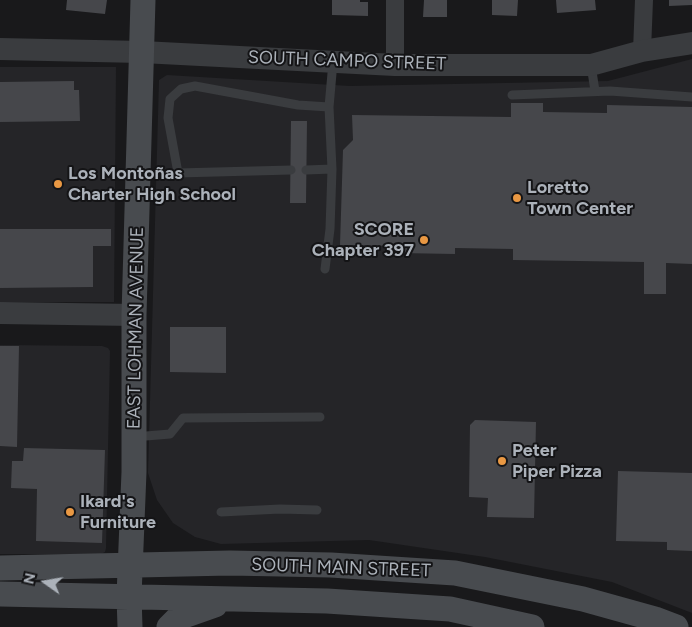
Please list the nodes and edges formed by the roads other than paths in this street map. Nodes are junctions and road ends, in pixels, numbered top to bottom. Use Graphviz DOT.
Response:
graph roads {
  1 [pos="143,0"];
  2 [pos="395,0"];
  3 [pos="644,0"];
  4 [pos="692,43"];
  5 [pos="0,49"];
  6 [pos="642,51"];
  7 [pos="142,52"];
  8 [pos="333,62"];
  9 [pos="395,65"];
  10 [pos="591,65"];
  11 [pos="596,92"];
  12 [pos="512,96"];
  13 [pos="692,97"];
  14 [pos="329,107"];
  15 [pos="332,169"];
  16 [pos="291,170"];
  17 [pos="306,170"];
  18 [pos="325,269"];
  19 [pos="0,313"];
  20 [pos="134,315"];
  21 [pos="320,417"];
  22 [pos="134,437"];
  23 [pos="317,510"];
  24 [pos="221,512"];
  25 [pos="130,566"];
  26 [pos="0,568"];
  27 [pos="455,573"];
  28 [pos="0,594"];
  29 [pos="129,596"];
  30 [pos="228,600"];
  31 [pos="450,609"];
  32 [pos="130,627"];
  33 [pos="169,627"];
  34 [pos="532,627"];
  35 [pos="676,627"];
  1 -- 7 [label="main road, EAST LOHMAN AVENUE"];
  2 -- 9 [label="street"];
  3 -- 6 [label="street"];
  4 -- 6 [label="street, SOUTH CAMPO STREET"];
  5 -- 7 [label="street, SOUTH CAMPO STREET"];
  6 -- 10 [label="street, SOUTH CAMPO STREET"];
  7 -- 8 [label="street, SOUTH CAMPO STREET"];
  7 -- 20 [label="main road, EAST LOHMAN AVENUE"];
  8 -- 9 [label="street, SOUTH CAMPO STREET"];
  8 -- 14 [label="lane"];
  9 -- 10 [label="street, SOUTH CAMPO STREET"];
  10 -- 11 [label="lane"];
  11 -- 12 [label="lane"];
  11 -- 13 [label="lane"];
  14 -- 15 [label="lane"];
  14 -- 16 [label="lane"];
  15 -- 17 [label="lane"];
  15 -- 18 [label="lane"];
  19 -- 20 [label="street"];
  20 -- 22 [label="main road, EAST LOHMAN AVENUE"];
  21 -- 22 [label="lane"];
  22 -- 25 [label="main road, EAST LOHMAN AVENUE"];
  23 -- 24 [label="lane"];
  25 -- 26 [label="main road, SOUTH MAIN STREET"];
  25 -- 27 [label="main road, SOUTH MAIN STREET"];
  25 -- 29 [label="main road, EAST LOHMAN AVENUE"];
  27 -- 31 [label="main road"];
  27 -- 35 [label="main road, SOUTH MAIN STREET"];
  28 -- 29 [label="main road, SOUTH MAIN STREET"];
  29 -- 30 [label="main road, SOUTH MAIN STREET"];
  29 -- 32 [label="main road, EAST LOHMAN AVENUE"];
  30 -- 31 [label="main road, SOUTH MAIN STREET"];
  30 -- 33 [label="main road"];
  31 -- 34 [label="main road, SOUTH MAIN STREET"];
}
